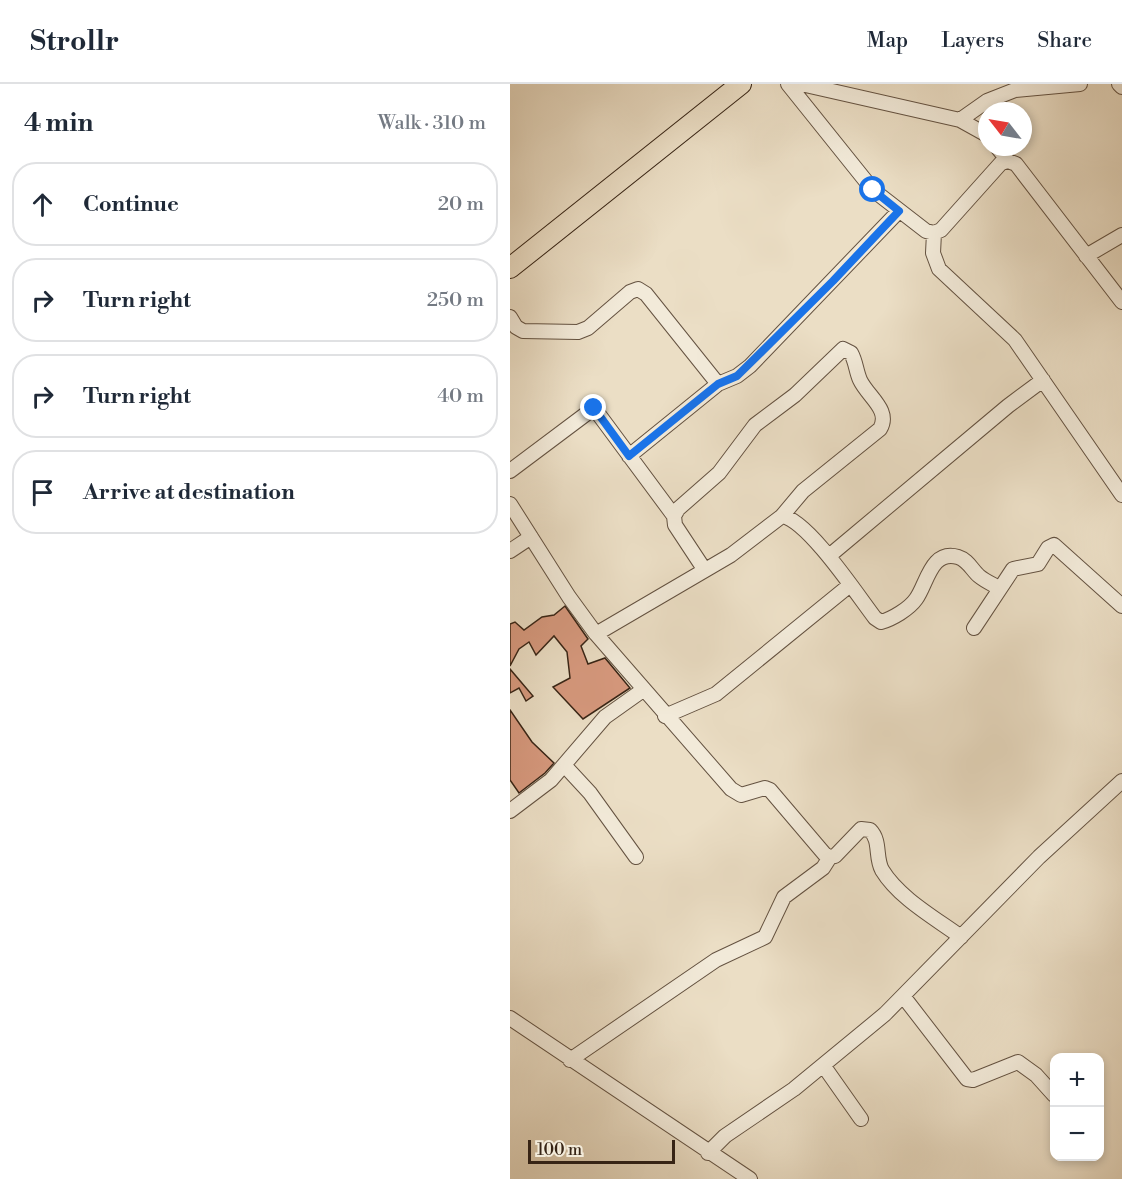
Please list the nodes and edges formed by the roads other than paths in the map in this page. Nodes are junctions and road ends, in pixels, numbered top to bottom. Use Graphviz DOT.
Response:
graph roads {
  1 [pos="788,84"];
  2 [pos="801,84"];
  3 [pos="1080,84"];
  4 [pos="735,86"];
  5 [pos="960,120"];
  6 [pos="978,130"];
  7 [pos="1004,156"];
  8 [pos="1008,161"];
  9 [pos="899,211"];
  10 [pos="934,233"];
  11 [pos="1122,234"];
  12 [pos="1086,256"];
  13 [pos="510,268"];
  14 [pos="1122,302"];
  15 [pos="510,316"];
  16 [pos="1043,380"];
  17 [pos="718,384"];
  18 [pos="629,456"];
  19 [pos="510,471"];
  20 [pos="1122,495"];
  21 [pos="510,504"];
  22 [pos="674,516"];
  23 [pos="782,516"];
  24 [pos="531,537"];
  25 [pos="510,551"];
  26 [pos="829,556"];
  27 [pos="704,569"];
  28 [pos="850,585"];
  29 [pos="999,588"];
  30 [pos="1122,606"];
  31 [pos="974,628"];
  32 [pos="596,634"];
  33 [pos="642,690"];
  34 [pos="665,716"];
  35 [pos="565,766"];
  36 [pos="1122,781"];
  37 [pos="510,812"];
  38 [pos="636,857"];
  39 [pos="830,857"];
  40 [pos="961,937"];
  41 [pos="903,996"];
  42 [pos="510,1018"];
  43 [pos="570,1060"];
  44 [pos="823,1065"];
  45 [pos="1050,1091"];
  46 [pos="861,1119"];
  47 [pos="708,1153"];
  48 [pos="740,1177"];
  1 -- 9 [label="street"];
  2 -- 5 [label="street"];
  3 -- 5 [label="street"];
  4 -- 13 [label="highway"];
  5 -- 6 [label="street"];
  7 -- 8 [label="street"];
  8 -- 10 [label="street"];
  8 -- 12 [label="street"];
  9 -- 10 [label="street"];
  9 -- 17 [label="street"];
  10 -- 16 [label="street"];
  11 -- 12 [label="street"];
  12 -- 14 [label="street"];
  15 -- 17 [label="street"];
  16 -- 20 [label="street"];
  16 -- 26 [label="street"];
  17 -- 18 [label="street"];
  18 -- 19 [label="street"];
  18 -- 22 [label="street"];
  21 -- 24 [label="street"];
  22 -- 23 [label="street"];
  22 -- 27 [label="street"];
  23 -- 26 [label="street"];
  23 -- 27 [label="street"];
  24 -- 25 [label="street"];
  24 -- 32 [label="street"];
  26 -- 28 [label="street"];
  27 -- 32 [label="street"];
  28 -- 29 [label="street"];
  28 -- 34 [label="street"];
  29 -- 30 [label="street"];
  29 -- 31 [label="street"];
  32 -- 33 [label="street"];
  33 -- 34 [label="street"];
  33 -- 35 [label="street"];
  34 -- 39 [label="street"];
  35 -- 37 [label="street"];
  35 -- 38 [label="street"];
  36 -- 40 [label="street"];
  39 -- 40 [label="street"];
  39 -- 43 [label="street"];
  40 -- 41 [label="street"];
  41 -- 44 [label="street"];
  41 -- 45 [label="street"];
  42 -- 43 [label="street"];
  43 -- 47 [label="street"];
  44 -- 46 [label="street"];
  44 -- 47 [label="street"];
  47 -- 48 [label="street"];
}
